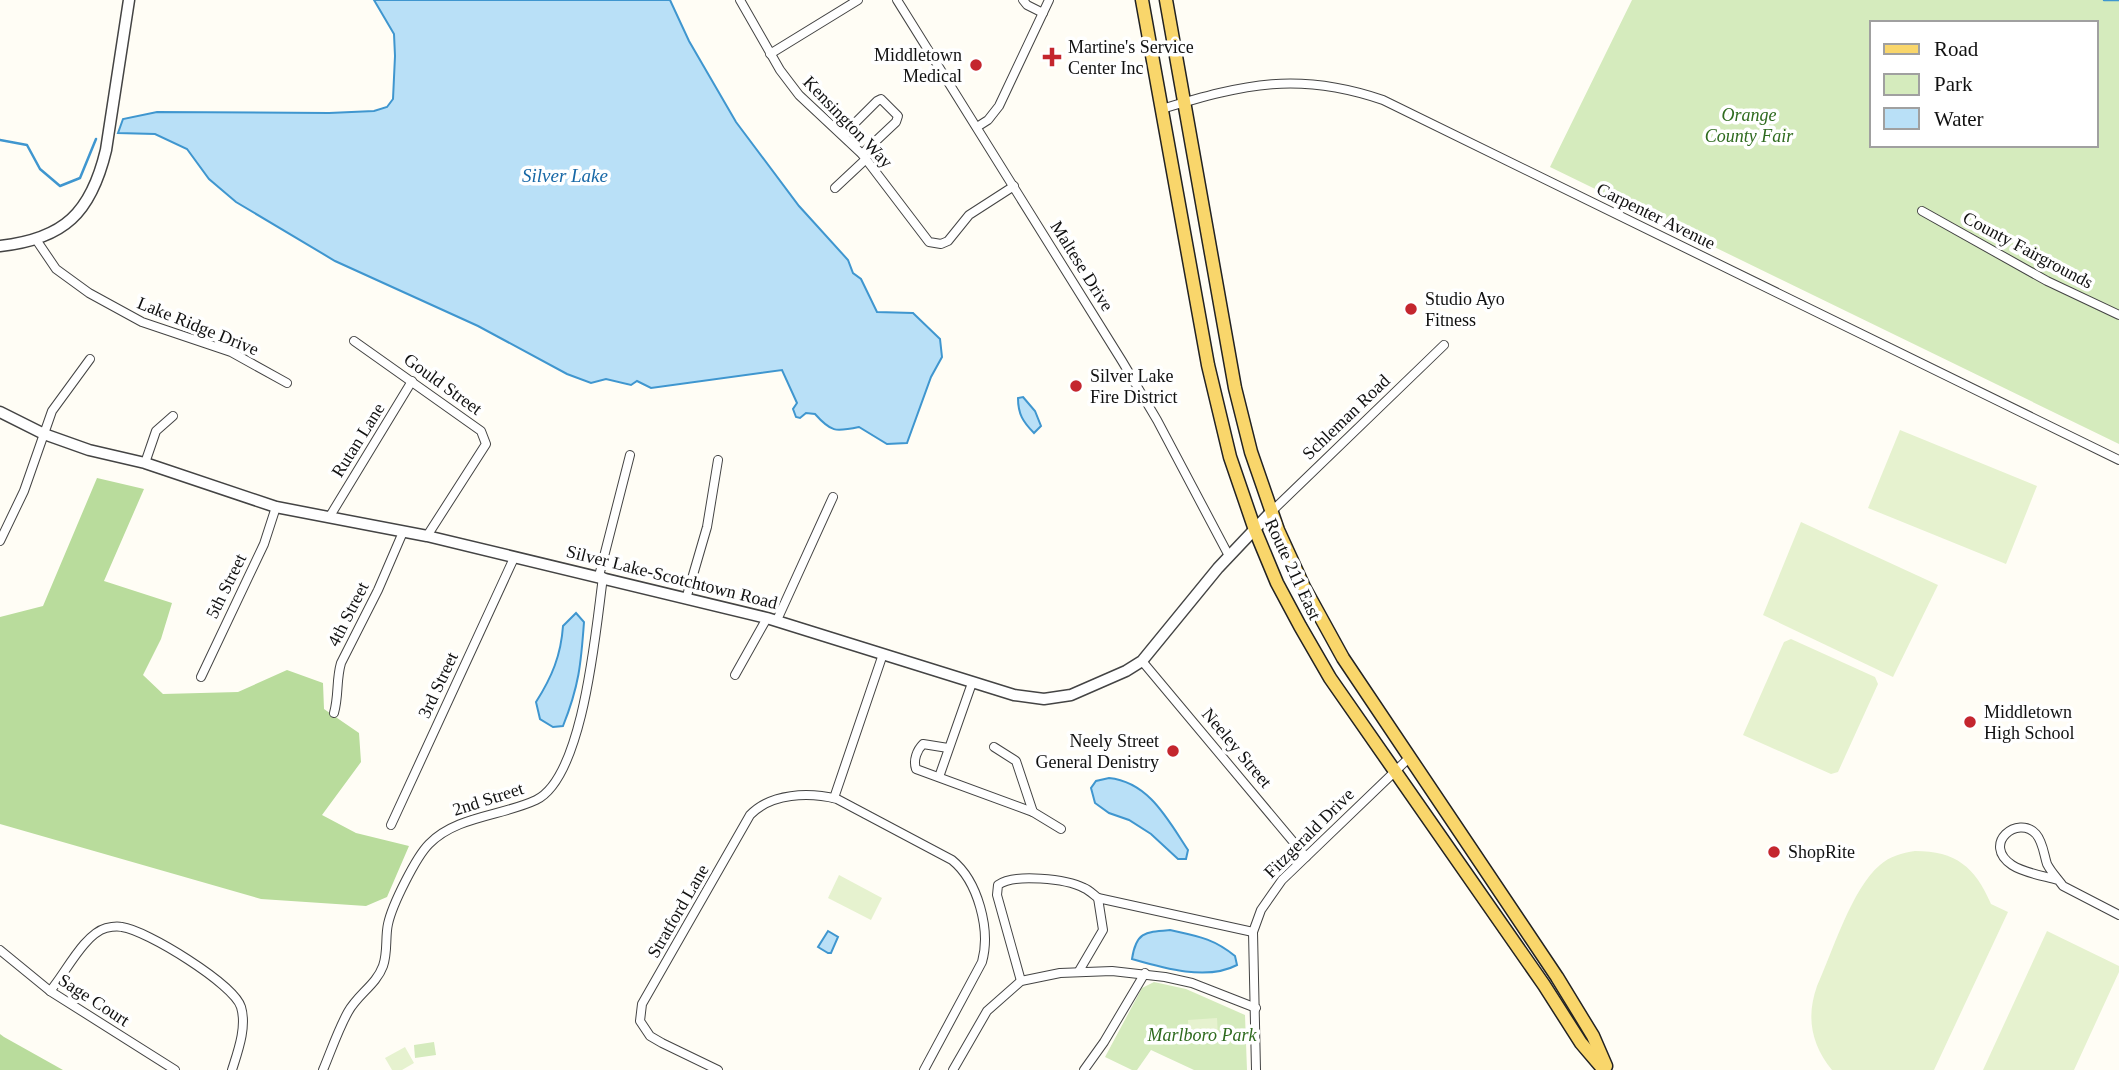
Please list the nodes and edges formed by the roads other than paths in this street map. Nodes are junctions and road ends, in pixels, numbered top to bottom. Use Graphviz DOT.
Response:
graph roads {
  1 [pos="129,0"];
  2 [pos="740,0"];
  3 [pos="858,0"];
  4 [pos="897,0"];
  5 [pos="1023,0"];
  6 [pos="1049,0"];
  7 [pos="1142,0"];
  8 [pos="1166,0"];
  9 [pos="1042,13"];
  10 [pos="770,54"];
  11 [pos="1184,103"];
  12 [pos="1162,110"];
  13 [pos="977,127"];
  14 [pos="843,135"];
  15 [pos="864,157"];
  16 [pos="1014,186"];
  17 [pos="835,188"];
  18 [pos="1922,211"];
  19 [pos="37,241"];
  20 [pos="0,246"];
  21 [pos="2119,315"];
  22 [pos="355,341"];
  23 [pos="1444,345"];
  24 [pos="90,359"];
  25 [pos="412,381"];
  26 [pos="288,383"];
  27 [pos="0,412"];
  28 [pos="173,416"];
  29 [pos="44,434"];
  30 [pos="631,456"];
  31 [pos="718,460"];
  32 [pos="2119,460"];
  33 [pos="145,463"];
  34 [pos="833,497"];
  35 [pos="276,507"];
  36 [pos="1271,512"];
  37 [pos="330,516"];
  38 [pos="1255,530"];
  39 [pos="403,532"];
  40 [pos="427,536"];
  41 [pos="0,541"];
  42 [pos="1228,556"];
  43 [pos="514,558"];
  44 [pos="601,577"];
  45 [pos="686,600"];
  46 [pos="772,619"];
  47 [pos="883,654"];
  48 [pos="1142,660"];
  49 [pos="735,675"];
  50 [pos="201,677"];
  51 [pos="972,683"];
  52 [pos="334,713"];
  53 [pos="994,747"];
  54 [pos="948,748"];
  55 [pos="1409,757"];
  56 [pos="1396,771"];
  57 [pos="939,778"];
  58 [pos="834,798"];
  59 [pos="1034,812"];
  60 [pos="391,825"];
  61 [pos="1060,829"];
  62 [pos="1306,857"];
  63 [pos="2058,880"];
  64 [pos="1098,898"];
  65 [pos="2119,915"];
  66 [pos="1252,932"];
  67 [pos="0,950"];
  68 [pos="1079,971"];
  69 [pos="1145,973"];
  70 [pos="1021,981"];
  71 [pos="50,991"];
  72 [pos="1256,1009"];
  73 [pos="175,1070"];
  74 [pos="232,1070"];
  75 [pos="323,1070"];
  76 [pos="718,1070"];
  77 [pos="924,1070"];
  78 [pos="954,1070"];
  79 [pos="1084,1070"];
  80 [pos="1256,1070"];
  81 [pos="1606,1070"];
  1 -- 19 [label="street"];
  2 -- 10 [label="street, Kensington Way"];
  3 -- 10 [label="street"];
  4 -- 13 [label="street, Maltese Drive"];
  5 -- 9 [label="street"];
  6 -- 9 [label="street"];
  7 -- 12 [label="main road, Route 211 East"];
  8 -- 11 [label="main road, Route 211 East"];
  9 -- 13 [label="street"];
  10 -- 14 [label="street, Kensington Way"];
  11 -- 12 [label="street, Carpenter Avenue"];
  11 -- 32 [label="street, Carpenter Avenue"];
  11 -- 36 [label="main road, Route 211 East"];
  12 -- 38 [label="main road, Route 211 East"];
  13 -- 16 [label="street, Maltese Drive"];
  14 -- 15 [label="street, Kensington Way"];
  14 -- 15 [label="street"];
  15 -- 16 [label="street, Kensington Way"];
  15 -- 17 [label="street"];
  16 -- 42 [label="street, Maltese Drive"];
  18 -- 21 [label="street, County Fairgrounds"];
  19 -- 20 [label="street"];
  19 -- 26 [label="street, Lake Ridge Drive"];
  22 -- 25 [label="street, Gould Street"];
  23 -- 36 [label="street, Schleman Road"];
  24 -- 29 [label="street"];
  25 -- 37 [label="street, Rutan Lane"];
  25 -- 40 [label="street, Gould Street"];
  27 -- 29 [label="street, Silver Lake-Scotchtown Road"];
  28 -- 33 [label="street"];
  29 -- 33 [label="street, Silver Lake-Scotchtown Road"];
  29 -- 41 [label="street"];
  30 -- 44 [label="street, 2nd Street"];
  31 -- 45 [label="street"];
  33 -- 35 [label="street, Silver Lake-Scotchtown Road"];
  34 -- 46 [label="street"];
  35 -- 37 [label="street, Silver Lake-Scotchtown Road"];
  35 -- 50 [label="street, 5th Street"];
  36 -- 38 [label="street, Silver Lake-Scotchtown Road"];
  36 -- 55 [label="main road, Route 211 East"];
  37 -- 39 [label="street, Silver Lake-Scotchtown Road"];
  38 -- 42 [label="street, Silver Lake-Scotchtown Road"];
  38 -- 56 [label="main road, Route 211 East"];
  39 -- 40 [label="street, Silver Lake-Scotchtown Road"];
  39 -- 52 [label="street, 4th Street"];
  40 -- 43 [label="street, Silver Lake-Scotchtown Road"];
  42 -- 48 [label="street, Silver Lake-Scotchtown Road"];
  43 -- 44 [label="street, Silver Lake-Scotchtown Road"];
  43 -- 60 [label="street, 3rd Street"];
  44 -- 45 [label="street, Silver Lake-Scotchtown Road"];
  44 -- 75 [label="street, 2nd Street"];
  45 -- 46 [label="street, Silver Lake-Scotchtown Road"];
  46 -- 47 [label="street, Silver Lake-Scotchtown Road"];
  46 -- 49 [label="street"];
  47 -- 51 [label="street, Silver Lake-Scotchtown Road"];
  47 -- 58 [label="street"];
  48 -- 51 [label="street, Silver Lake-Scotchtown Road"];
  48 -- 62 [label="street, Neeley Street"];
  51 -- 54 [label="street"];
  53 -- 59 [label="street"];
  54 -- 57 [label="street"];
  54 -- 57 [label="street"];
  55 -- 56 [label="street, Fitzgerald Drive"];
  55 -- 81 [label="main road, Route 211 East"];
  56 -- 62 [label="street, Fitzgerald Drive"];
  56 -- 81 [label="main road, Route 211 East"];
  57 -- 59 [label="street"];
  58 -- 76 [label="street, Stratford Lane"];
  58 -- 77 [label="street, Stratford Lane"];
  59 -- 61 [label="street"];
  62 -- 66 [label="street, Fitzgerald Drive"];
  63 -- 63 [label="street"];
  63 -- 65 [label="street"];
  64 -- 66 [label="street"];
  64 -- 68 [label="street"];
  64 -- 70 [label="street"];
  66 -- 72 [label="street, Fitzgerald Drive"];
  67 -- 71 [label="street, Sage Court"];
  68 -- 69 [label="street"];
  68 -- 70 [label="street"];
  69 -- 72 [label="street"];
  69 -- 79 [label="street"];
  70 -- 78 [label="street"];
  71 -- 73 [label="street, Sage Court"];
  71 -- 74 [label="street"];
  72 -- 80 [label="street, Fitzgerald Drive"];
}
